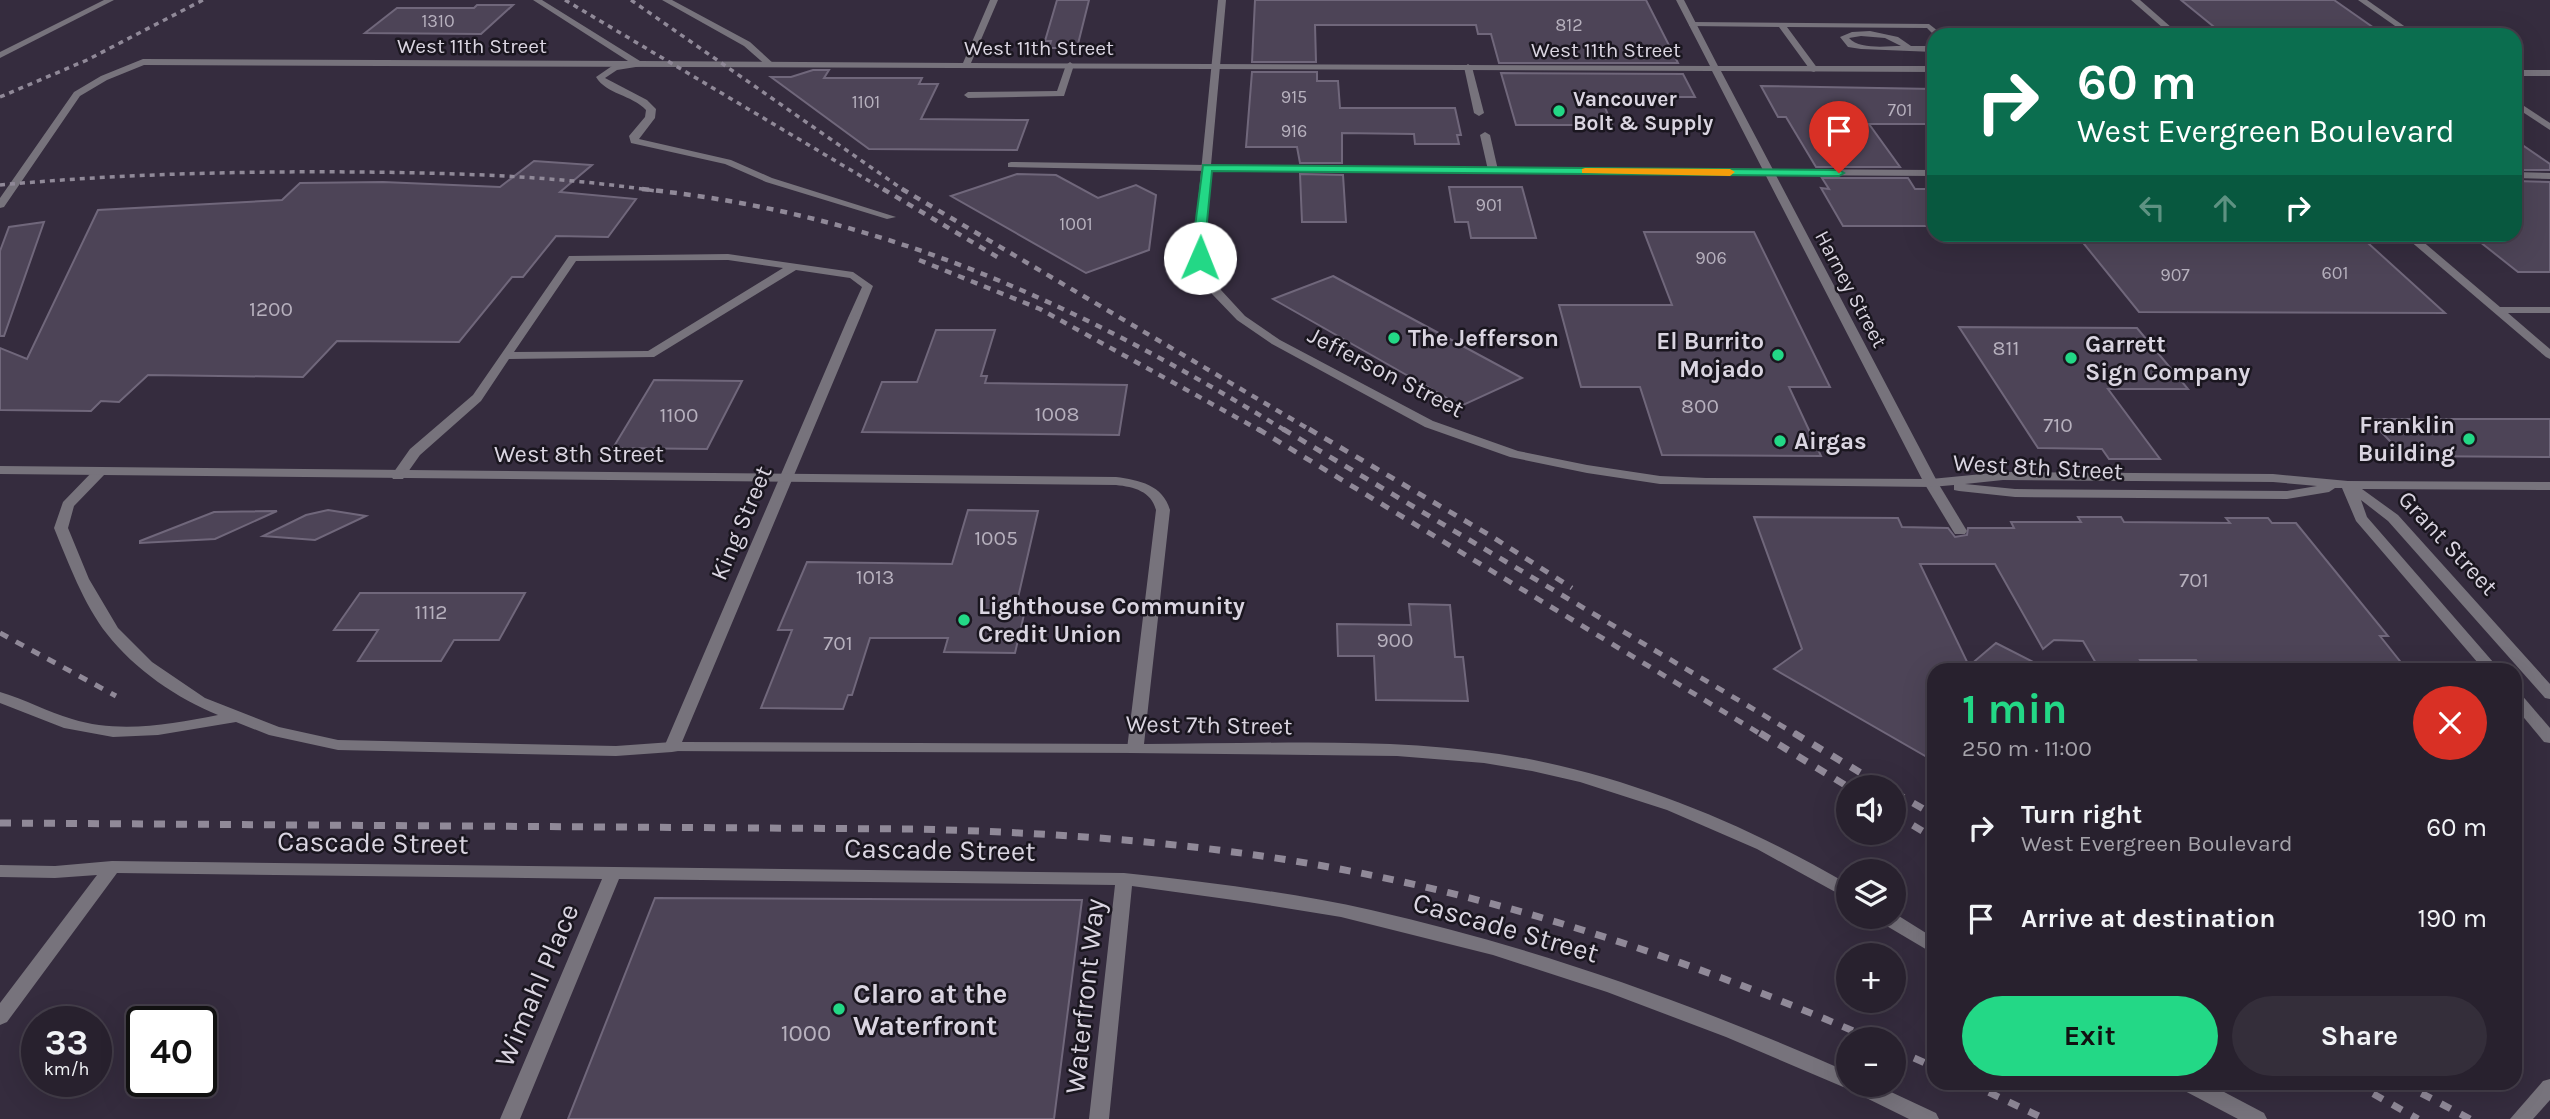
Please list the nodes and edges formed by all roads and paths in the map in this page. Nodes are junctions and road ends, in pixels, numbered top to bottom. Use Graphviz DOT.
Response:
graph roads {
  1 [pos="110,0"];
  2 [pos="537,0"];
  3 [pos="666,0"];
  4 [pos="694,0"];
  5 [pos="994,0"];
  6 [pos="1222,0"];
  7 [pos="1680,0"];
  8 [pos="2135,0"];
  9 [pos="2362,0"];
  10 [pos="692,12"];
  11 [pos="1692,24"];
  12 [pos="1781,24"];
  13 [pos="1931,28"];
  14 [pos="2168,28"];
  15 [pos="2403,28"];
  16 [pos="1908,48"];
  17 [pos="1927,48"];
  18 [pos="0,55"];
  19 [pos="639,64"];
  20 [pos="770,64"];
  21 [pos="966,65"];
  22 [pos="1070,65"];
  23 [pos="1216,66"];
  24 [pos="1468,67"];
  25 [pos="1716,68"];
  26 [pos="1814,69"];
  27 [pos="1927,69"];
  28 [pos="2522,73"];
  29 [pos="2550,73"];
  30 [pos="968,95"];
  31 [pos="2522,108"];
  32 [pos="1479,113"];
  33 [pos="2550,127"];
  34 [pos="1485,135"];
  35 [pos="1011,165"];
  36 [pos="1207,168"];
  37 [pos="1493,170"];
  38 [pos="1768,173"];
  39 [pos="1927,173"];
  40 [pos="2522,175"];
  41 [pos="2550,176"];
  42 [pos="0,205"];
  43 [pos="891,217"];
  44 [pos="2416,242"];
  45 [pos="793,267"];
  46 [pos="2497,310"];
  47 [pos="2550,310"];
  48 [pos="2550,355"];
  49 [pos="505,356"];
  50 [pos="0,470"];
  51 [pos="98,474"];
  52 [pos="398,476"];
  53 [pos="785,478"];
  54 [pos="1931,483"];
  55 [pos="2348,485"];
  56 [pos="2550,486"];
  57 [pos="1960,531"];
  58 [pos="2486,663"];
  59 [pos="2550,694"];
  60 [pos="0,697"];
  61 [pos="2522,705"];
  62 [pos="237,716"];
  63 [pos="2550,738"];
  64 [pos="672,747"];
  65 [pos="1135,749"];
  66 [pos="112,867"];
  67 [pos="0,872"];
  68 [pos="613,873"];
  69 [pos="1124,879"];
  70 [pos="1836,885"];
  71 [pos="1905,929"];
  72 [pos="1927,943"];
  73 [pos="0,1017"];
  74 [pos="1836,1076"];
  75 [pos="2550,1087"];
  76 [pos="2201,1090"];
  77 [pos="1882,1097"];
  78 [pos="510,1119"];
  79 [pos="1099,1119"];
  80 [pos="1929,1119"];
  81 [pos="2256,1119"];
  82 [pos="2520,1119"];
  1 -- 18 [label="street"];
  2 -- 19 [label="street"];
  3 -- 10 [label="street"];
  4 -- 10 [label="street"];
  5 -- 21 [label="street"];
  6 -- 23 [label="street, Jefferson Street"];
  7 -- 11 [label="street, Harney Street"];
  8 -- 14 [label="street"];
  9 -- 15 [label="street"];
  10 -- 20 [label="street"];
  11 -- 12 [label="street"];
  11 -- 25 [label="street, Harney Street"];
  12 -- 13 [label="street"];
  12 -- 26 [label="street"];
  16 -- 16 [label="street"];
  16 -- 17 [label="street"];
  19 -- 20 [label="street, West 11th Street"];
  19 -- 42 [label="street, West 11th Street"];
  19 -- 43 [label="street"];
  20 -- 21 [label="street, West 11th Street"];
  21 -- 22 [label="street, West 11th Street"];
  22 -- 23 [label="street, West 11th Street"];
  22 -- 30 [label="street"];
  23 -- 24 [label="street, West 11th Street"];
  23 -- 36 [label="street, Jefferson Street"];
  24 -- 25 [label="street, West 11th Street"];
  24 -- 32 [label="street"];
  25 -- 26 [label="street, West 11th Street"];
  25 -- 38 [label="street, Harney Street"];
  26 -- 27 [label="street, West 11th Street"];
  28 -- 29 [label="street"];
  31 -- 33 [label="street"];
  34 -- 37 [label="street"];
  35 -- 36 [label="street"];
  36 -- 37 [label="street"];
  36 -- 54 [label="street, Jefferson Street"];
  37 -- 38 [label="street"];
  38 -- 39 [label="street"];
  38 -- 54 [label="street, Harney Street"];
  40 -- 41 [label="street"];
  44 -- 46 [label="street"];
  45 -- 49 [label="street"];
  45 -- 49 [label="street"];
  45 -- 53 [label="street, King Street"];
  46 -- 47 [label="street"];
  46 -- 48 [label="street"];
  49 -- 52 [label="street"];
  50 -- 51 [label="street, West 8th Street"];
  51 -- 52 [label="street, West 8th Street"];
  51 -- 62 [label="street, West 7th Street"];
  52 -- 53 [label="street, West 8th Street"];
  53 -- 64 [label="street, King Street"];
  53 -- 65 [label="street, West 8th Street"];
  54 -- 55 [label="street, West 8th Street"];
  54 -- 57 [label="street, Harney Street"];
  55 -- 56 [label="street, West 8th Street"];
  55 -- 58 [label="street, Grant Street"];
  55 -- 59 [label="street, Grant Street"];
  60 -- 62 [label="street"];
  61 -- 63 [label="street"];
  62 -- 64 [label="street, West 7th Street"];
  64 -- 65 [label="street, West 7th Street"];
  65 -- 70 [label="street, West 7th Street"];
  66 -- 67 [label="street, Cascade Street"];
  66 -- 68 [label="street, Cascade Street"];
  66 -- 73 [label="street"];
  68 -- 69 [label="street, Cascade Street"];
  68 -- 78 [label="street, Wimahl Place"];
  69 -- 74 [label="street, Cascade Street"];
  69 -- 79 [label="street, Waterfront Way"];
  71 -- 72 [label="street"];
  75 -- 82 [label="street"];
  76 -- 81 [label="street"];
  77 -- 80 [label="street"];
}
